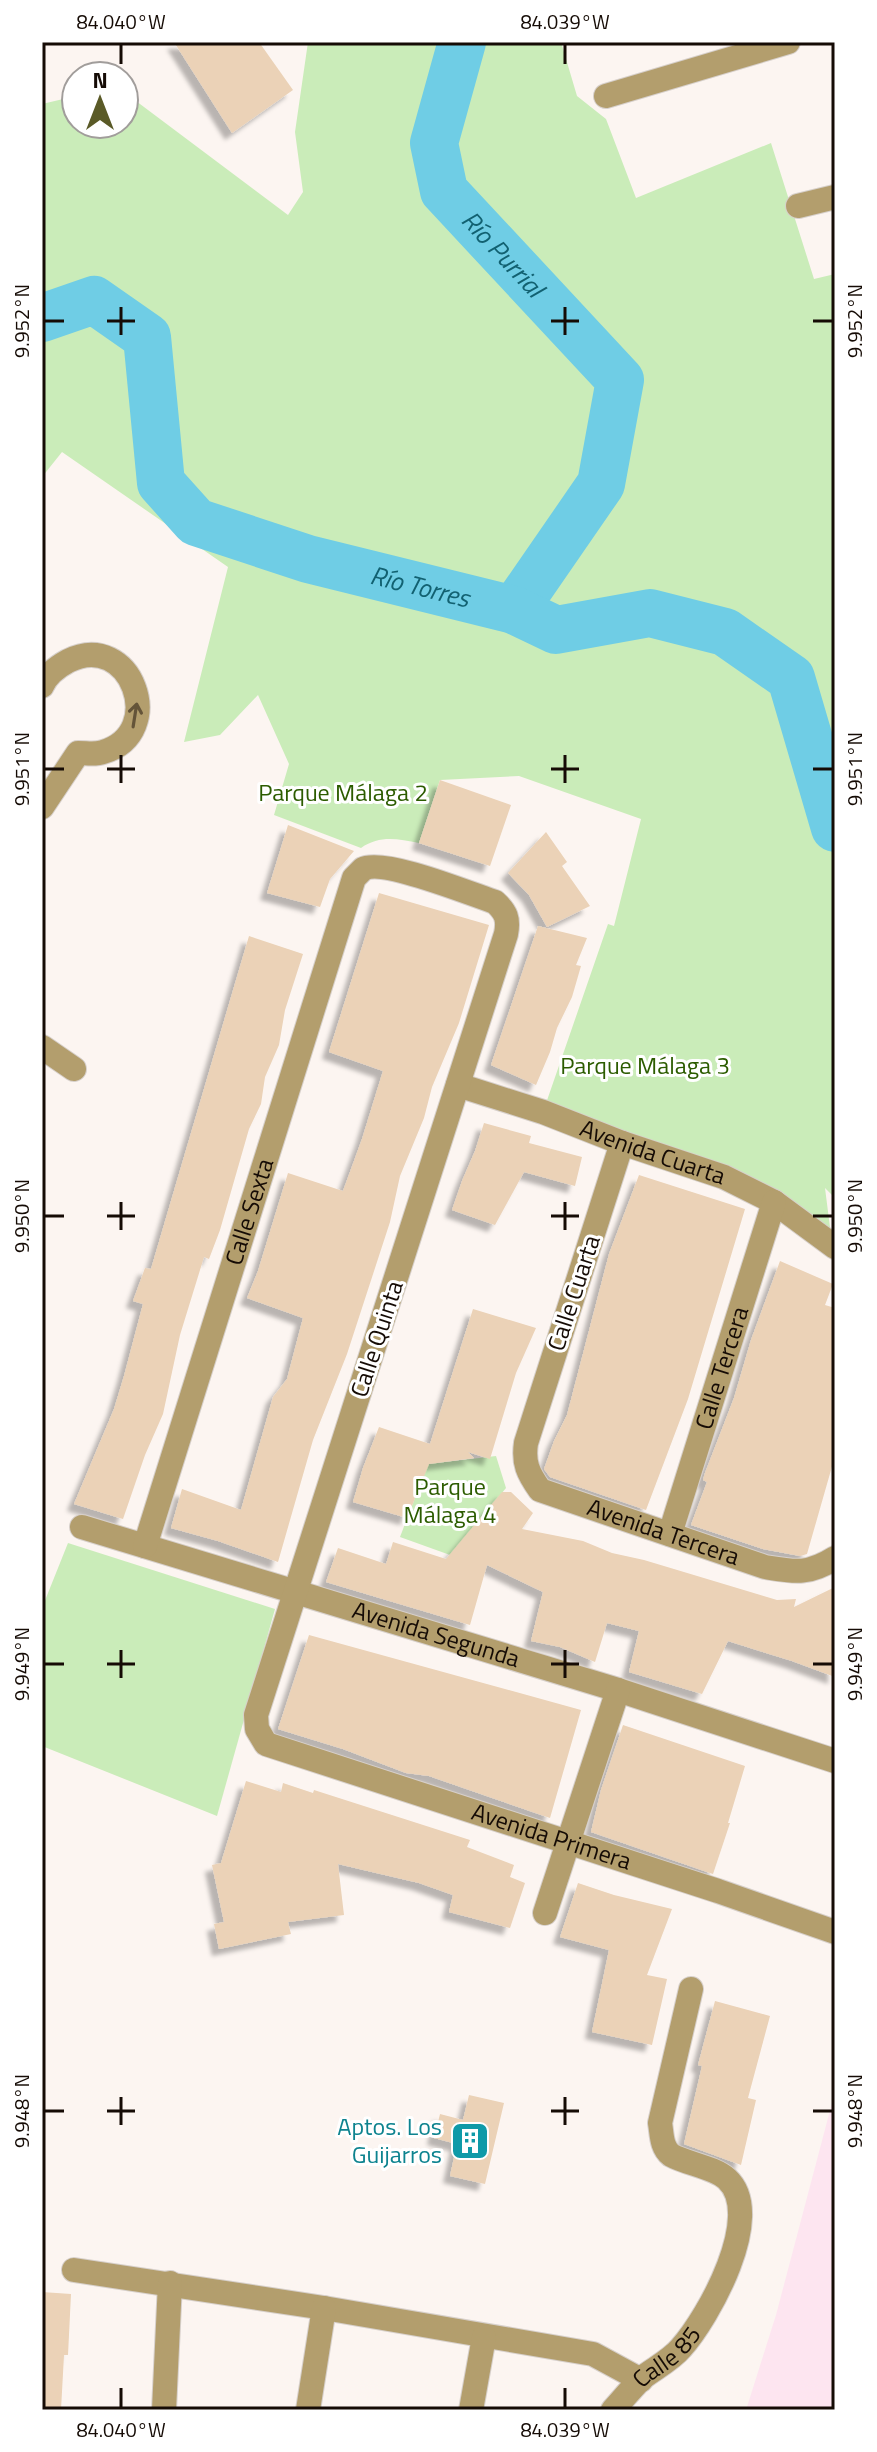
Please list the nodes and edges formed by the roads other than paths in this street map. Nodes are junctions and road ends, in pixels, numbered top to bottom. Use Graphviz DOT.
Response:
graph roads {
  1 [pos="788,42"];
  2 [pos="606,96"];
  3 [pos="835,197"];
  4 [pos="798,206"];
  5 [pos="42,686"];
  6 [pos="42,807"];
  7 [pos="506,934"];
  8 [pos="42,1047"];
  9 [pos="74,1069"];
  10 [pos="458,1085"];
  11 [pos="622,1143"];
  12 [pos="774,1202"];
  13 [pos="835,1247"];
  14 [pos="526,1443"];
  15 [pos="82,1527"];
  16 [pos="670,1534"];
  17 [pos="145,1546"];
  18 [pos="835,1558"];
  19 [pos="296,1592"];
  20 [pos="618,1690"];
  21 [pos="266,1744"];
  22 [pos="835,1761"];
  23 [pos="567,1842"];
  24 [pos="545,1913"];
  25 [pos="835,1932"];
  26 [pos="691,1989"];
  27 [pos="74,2270"];
  28 [pos="170,2283"];
  29 [pos="324,2308"];
  30 [pos="484,2337"];
  31 [pos="641,2380"];
  32 [pos="164,2410"];
  33 [pos="308,2410"];
  34 [pos="471,2410"];
  35 [pos="613,2410"];
  1 -- 2 [label="street"];
  3 -- 4 [label="street"];
  6 -- 5 [label="street, one-way"];
  7 -- 10 [label="street, Calle Quinta"];
  7 -- 17 [label="street, Calle Sexta"];
  8 -- 9 [label="street"];
  10 -- 11 [label="street, Avenida Cuarta"];
  10 -- 19 [label="street, Calle Quinta"];
  11 -- 12 [label="street, Avenida Cuarta"];
  11 -- 14 [label="street, Calle Cuarta"];
  12 -- 13 [label="street, Avenida Cuarta"];
  12 -- 16 [label="street, Calle Tercera"];
  14 -- 16 [label="street, Avenida Tercera"];
  15 -- 17 [label="street, Avenida Segunda"];
  16 -- 18 [label="street, Avenida Tercera"];
  17 -- 19 [label="street, Avenida Segunda"];
  19 -- 20 [label="street, Avenida Segunda"];
  19 -- 21 [label="street, Calle Quinta"];
  20 -- 22 [label="street, Avenida Segunda"];
  20 -- 23 [label="street"];
  21 -- 23 [label="street, Avenida Primera"];
  23 -- 24 [label="street"];
  23 -- 25 [label="street, Avenida Primera"];
  26 -- 31 [label="street, Calle 85"];
  27 -- 28 [label="street"];
  28 -- 29 [label="street"];
  28 -- 32 [label="street"];
  29 -- 30 [label="street"];
  29 -- 33 [label="street"];
  30 -- 31 [label="street"];
  30 -- 34 [label="street"];
  31 -- 35 [label="street, Calle 85"];
}
